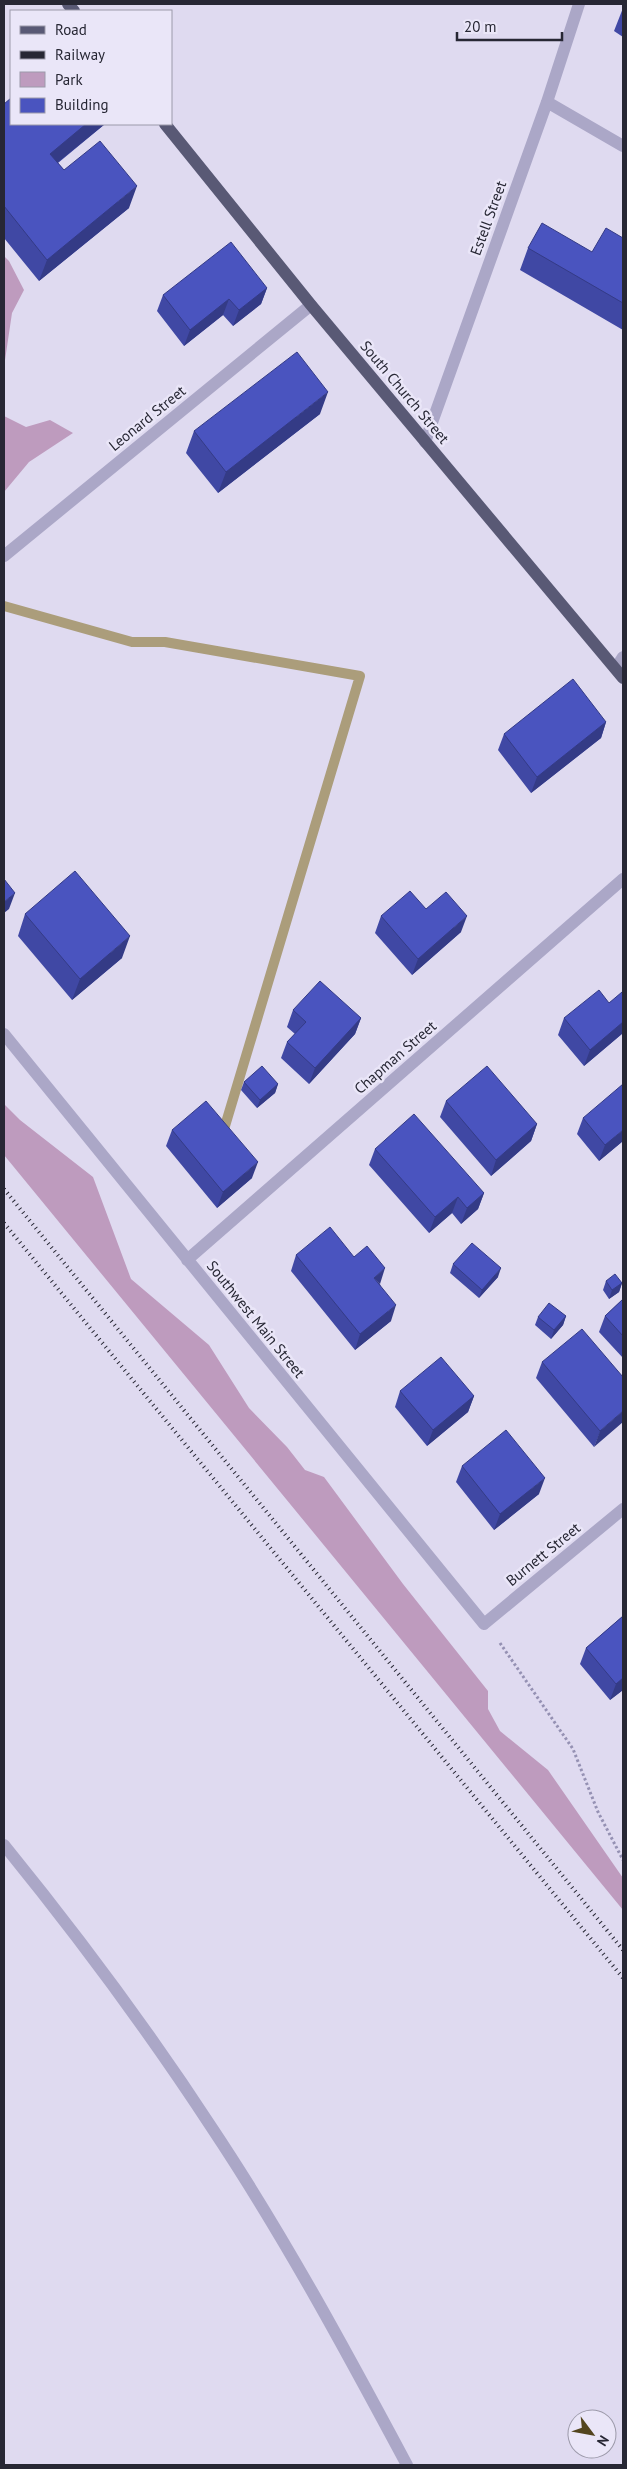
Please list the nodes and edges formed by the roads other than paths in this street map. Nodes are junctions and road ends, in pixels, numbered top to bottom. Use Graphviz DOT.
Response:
graph roads {
  1 [pos="579,4"];
  2 [pos="547,102"];
  3 [pos="166,125"];
  4 [pos="623,146"];
  5 [pos="311,305"];
  6 [pos="425,442"];
  7 [pos="4,556"];
  8 [pos="623,656"];
  9 [pos="619,673"];
  10 [pos="623,879"];
  11 [pos="4,1034"];
  12 [pos="187,1260"];
  13 [pos="623,1509"];
  14 [pos="484,1624"];
  15 [pos="4,1845"];
  16 [pos="408,2465"];
  1 -- 2 [label="street, Estell Street"];
  2 -- 4 [label="street"];
  2 -- 6 [label="street, Estell Street"];
  3 -- 5 [label="main road, South Church Street"];
  5 -- 6 [label="main road, South Church Street"];
  5 -- 7 [label="street, Leonard Street"];
  6 -- 9 [label="main road, South Church Street"];
  8 -- 9 [label="street"];
  10 -- 12 [label="street, Chapman Street"];
  11 -- 12 [label="street, Southwest Main Street"];
  12 -- 14 [label="street, Southwest Main Street"];
  13 -- 14 [label="street, Burnett Street"];
  15 -- 16 [label="street"];
}
